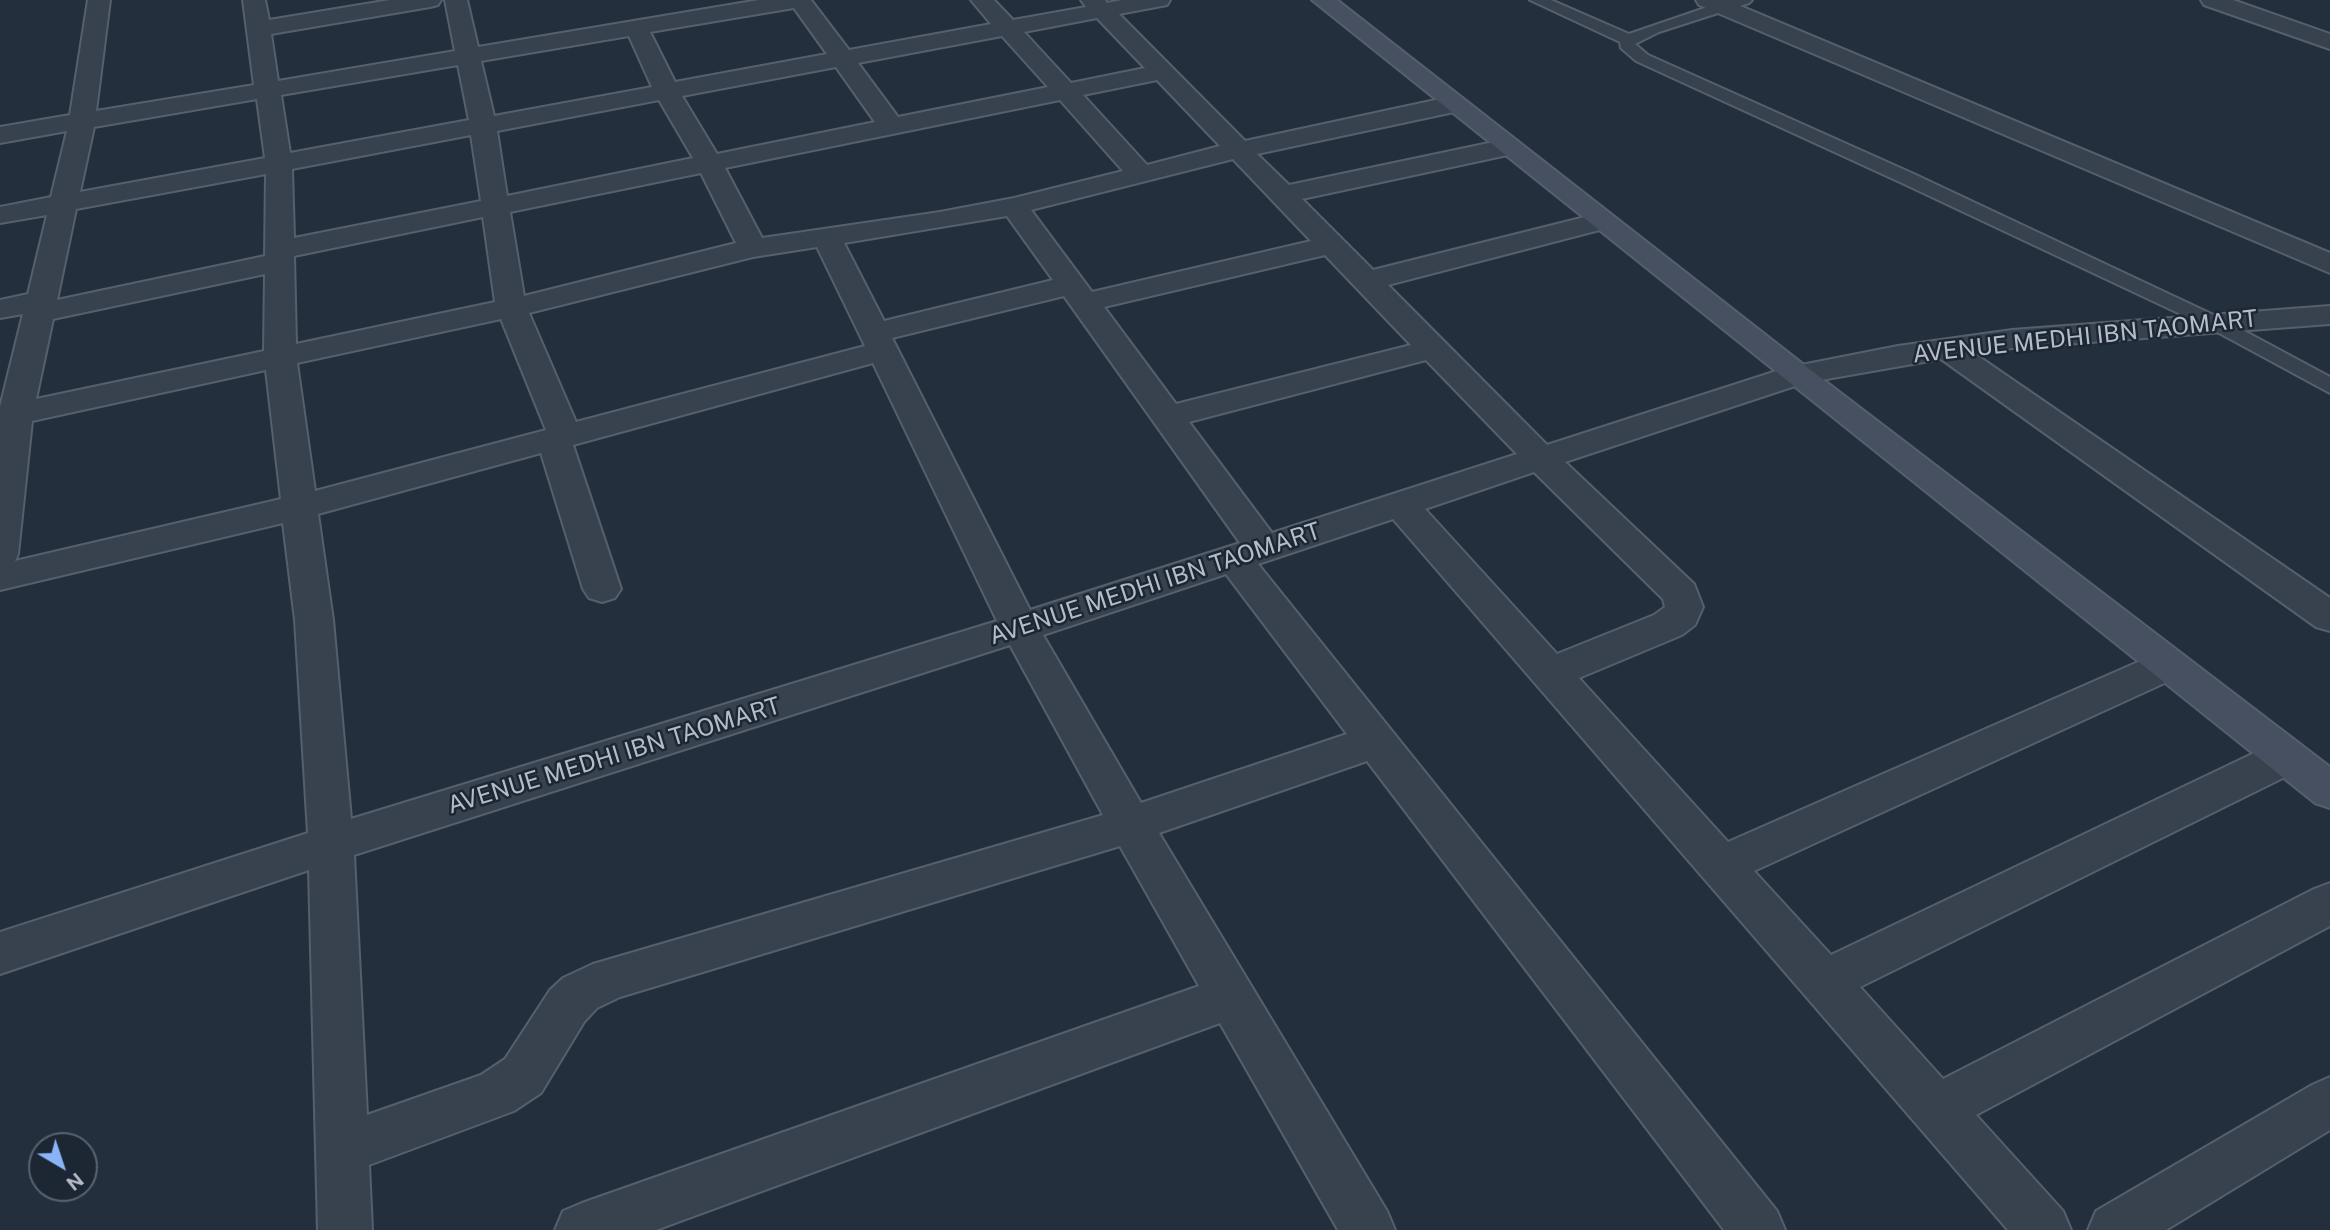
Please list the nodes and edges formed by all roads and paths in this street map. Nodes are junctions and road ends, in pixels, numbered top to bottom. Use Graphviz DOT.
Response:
graph roads {
  1 [pos="99,0"];
  2 [pos="254,0"];
  3 [pos="430,0"];
  4 [pos="456,0"];
  5 [pos="800,0"];
  6 [pos="982,0"];
  7 [pos="1159,0"];
  8 [pos="1323,0"];
  9 [pos="1538,0"];
  10 [pos="2212,0"];
  11 [pos="395,3"];
  12 [pos="1726,3"];
  13 [pos="1097,6"];
  14 [pos="636,26"];
  15 [pos="259,29"];
  16 [pos="1008,29"];
  17 [pos="1629,40"];
  18 [pos="2330,42"];
  19 [pos="467,55"];
  20 [pos="844,60"];
  21 [pos="1161,72"];
  22 [pos="268,90"];
  23 [pos="667,92"];
  24 [pos="1065,92"];
  25 [pos="1454,104"];
  26 [pos="82,122"];
  27 [pos="483,126"];
  28 [pos="891,126"];
  29 [pos="0,135"];
  30 [pos="1508,147"];
  31 [pos="1238,150"];
  32 [pos="709,163"];
  33 [pos="279,165"];
  34 [pos="1141,174"];
  35 [pos="1282,195"];
  36 [pos="62,204"];
  37 [pos="1014,206"];
  38 [pos="495,207"];
  39 [pos="0,215"];
  40 [pos="1601,220"];
  41 [pos="827,238"];
  42 [pos="1331,245"];
  43 [pos="753,248"];
  44 [pos="279,256"];
  45 [pos="2330,264"];
  46 [pos="1367,281"];
  47 [pos="1077,294"];
  48 [pos="40,307"];
  49 [pos="511,308"];
  50 [pos="0,309"];
  51 [pos="2330,315"];
  52 [pos="2215,323"];
  53 [pos="879,342"];
  54 [pos="1433,349"];
  55 [pos="1947,349"];
  56 [pos="280,357"];
  57 [pos="1797,375"];
  58 [pos="2330,386"];
  59 [pos="8,415"];
  60 [pos="1167,417"];
  61 [pos="560,437"];
  62 [pos="1541,458"];
  63 [pos="1400,504"];
  64 [pos="299,507"];
  65 [pos="0,554"];
  66 [pos="1249,554"];
  67 [pos="0,577"];
  68 [pos="602,589"];
  69 [pos="2330,617"];
  70 [pos="1020,628"];
  71 [pos="2168,665"];
  72 [pos="1551,673"];
  73 [pos="1376,741"];
  74 [pos="2286,757"];
  75 [pos="2330,791"];
  76 [pos="1131,825"];
  77 [pos="331,844"];
  78 [pos="1721,865"];
  79 [pos="2330,903"];
  80 [pos="0,953"];
  81 [pos="1824,982"];
  82 [pos="1233,996"];
  83 [pos="2330,1102"];
  84 [pos="1936,1109"];
  85 [pos="343,1149"];
  86 [pos="345,1230"];
  87 [pos="582,1230"];
  88 [pos="1368,1230"];
  89 [pos="1758,1230"];
  90 [pos="2044,1230"];
  91 [pos="2115,1230"];
  1 -- 26 [label="street"];
  2 -- 15 [label="street"];
  3 -- 11 [label="street"];
  4 -- 19 [label="street"];
  5 -- 14 [label="street"];
  5 -- 20 [label="street"];
  6 -- 16 [label="street"];
  7 -- 13 [label="street"];
  8 -- 25 [label="main road"];
  9 -- 17 [label="lane"];
  10 -- 18 [label="street"];
  11 -- 15 [label="street"];
  12 -- 17 [label="lane"];
  12 -- 45 [label="street"];
  13 -- 16 [label="street"];
  13 -- 21 [label="street"];
  14 -- 19 [label="street"];
  14 -- 23 [label="street"];
  15 -- 22 [label="street"];
  16 -- 20 [label="street"];
  16 -- 24 [label="street"];
  17 -- 52 [label="lane"];
  19 -- 22 [label="street"];
  19 -- 27 [label="street"];
  20 -- 23 [label="street"];
  20 -- 28 [label="street"];
  21 -- 24 [label="street"];
  21 -- 31 [label="street"];
  22 -- 26 [label="street"];
  22 -- 33 [label="street"];
  23 -- 27 [label="street"];
  23 -- 32 [label="street"];
  24 -- 28 [label="street"];
  24 -- 34 [label="street"];
  25 -- 30 [label="main road"];
  25 -- 31 [label="street"];
  26 -- 29 [label="street"];
  26 -- 36 [label="street"];
  27 -- 33 [label="street"];
  27 -- 38 [label="street"];
  28 -- 32 [label="street"];
  30 -- 35 [label="street"];
  30 -- 40 [label="main road"];
  31 -- 34 [label="street"];
  31 -- 35 [label="street"];
  32 -- 38 [label="street"];
  32 -- 43 [label="street"];
  33 -- 36 [label="street"];
  33 -- 44 [label="street"];
  34 -- 37 [label="street"];
  35 -- 42 [label="street"];
  36 -- 39 [label="street"];
  36 -- 48 [label="street"];
  37 -- 41 [label="street"];
  37 -- 47 [label="street"];
  38 -- 44 [label="street"];
  38 -- 49 [label="street"];
  40 -- 46 [label="street"];
  40 -- 57 [label="main road"];
  41 -- 43 [label="street"];
  41 -- 53 [label="street"];
  42 -- 46 [label="street"];
  42 -- 47 [label="street"];
  43 -- 49 [label="street"];
  44 -- 48 [label="street"];
  44 -- 56 [label="street"];
  46 -- 54 [label="street"];
  47 -- 53 [label="street"];
  47 -- 60 [label="street"];
  48 -- 50 [label="street"];
  48 -- 59 [label="street"];
  49 -- 56 [label="street"];
  49 -- 61 [label="street"];
  51 -- 52 [label="street, AVENUE MEDHI IBN TAOMART"];
  52 -- 55 [label="street, AVENUE MEDHI IBN TAOMART"];
  52 -- 58 [label="lane"];
  53 -- 61 [label="street"];
  53 -- 70 [label="street"];
  54 -- 60 [label="street"];
  54 -- 62 [label="street"];
  55 -- 57 [label="street, AVENUE MEDHI IBN TAOMART"];
  55 -- 69 [label="street"];
  56 -- 59 [label="street"];
  56 -- 64 [label="street"];
  57 -- 62 [label="street, AVENUE MEDHI IBN TAOMART"];
  57 -- 71 [label="main road"];
  59 -- 65 [label="street"];
  60 -- 66 [label="street"];
  61 -- 64 [label="street"];
  61 -- 68 [label="street"];
  62 -- 63 [label="street, AVENUE MEDHI IBN TAOMART"];
  62 -- 72 [label="street"];
  63 -- 66 [label="street, AVENUE MEDHI IBN TAOMART"];
  63 -- 72 [label="street"];
  64 -- 67 [label="street"];
  64 -- 77 [label="street"];
  66 -- 70 [label="street, AVENUE MEDHI IBN TAOMART"];
  66 -- 73 [label="street"];
  70 -- 76 [label="street"];
  70 -- 77 [label="street, AVENUE MEDHI IBN TAOMART"];
  71 -- 74 [label="main road"];
  71 -- 78 [label="street"];
  72 -- 78 [label="street"];
  73 -- 76 [label="street"];
  73 -- 89 [label="street"];
  74 -- 75 [label="main road"];
  74 -- 81 [label="street"];
  76 -- 82 [label="street"];
  76 -- 85 [label="street"];
  77 -- 80 [label="street, AVENUE MEDHI IBN TAOMART"];
  77 -- 85 [label="street"];
  78 -- 81 [label="street"];
  79 -- 84 [label="street"];
  81 -- 84 [label="street"];
  82 -- 87 [label="street"];
  82 -- 88 [label="street"];
  83 -- 91 [label="street"];
  84 -- 90 [label="street"];
  85 -- 86 [label="street"];
}
